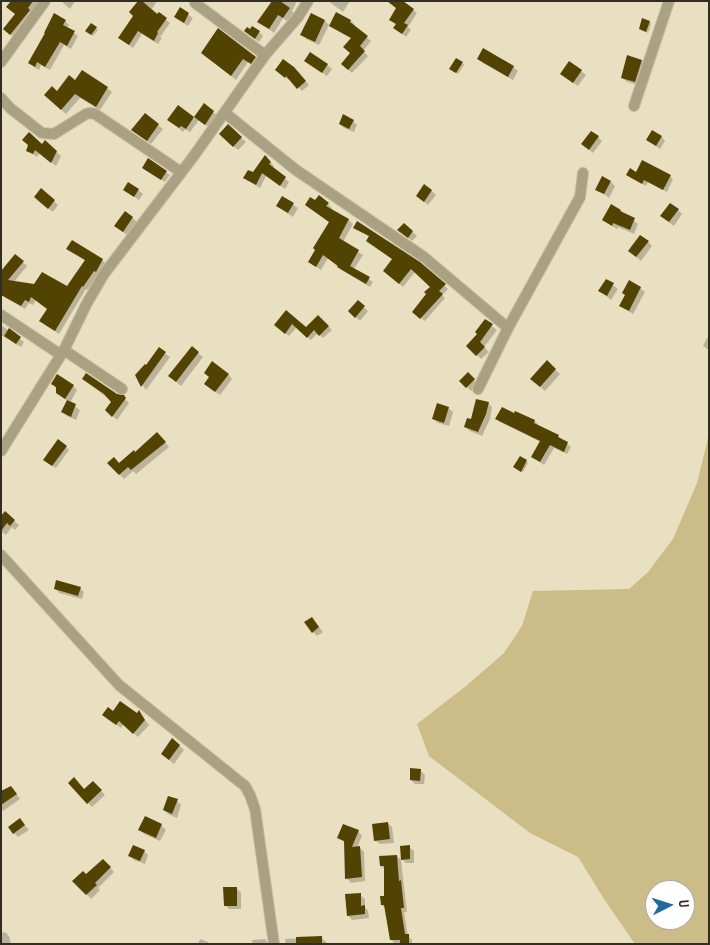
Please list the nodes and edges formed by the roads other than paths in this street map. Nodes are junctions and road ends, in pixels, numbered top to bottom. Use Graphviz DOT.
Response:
graph roads {
  1 [pos="45,1"];
  2 [pos="308,1"];
  3 [pos="669,1"];
  4 [pos="195,3"];
  5 [pos="264,55"];
  6 [pos="1,62"];
  7 [pos="1,98"];
  8 [pos="634,106"];
  9 [pos="225,114"];
  10 [pos="181,172"];
  11 [pos="583,173"];
  12 [pos="1,315"];
  13 [pos="508,328"];
  14 [pos="63,353"];
  15 [pos="122,389"];
  16 [pos="478,389"];
  17 [pos="1,450"];
  18 [pos="1,555"];
  19 [pos="274,944"];
  1 -- 6 [label="street"];
  2 -- 5 [label="street"];
  3 -- 8 [label="street"];
  4 -- 5 [label="street"];
  5 -- 9 [label="street"];
  7 -- 10 [label="street"];
  9 -- 10 [label="street"];
  9 -- 13 [label="street"];
  10 -- 14 [label="street"];
  11 -- 13 [label="street"];
  12 -- 14 [label="street"];
  13 -- 16 [label="street"];
  14 -- 15 [label="street"];
  14 -- 17 [label="street"];
  18 -- 19 [label="street"];
}
